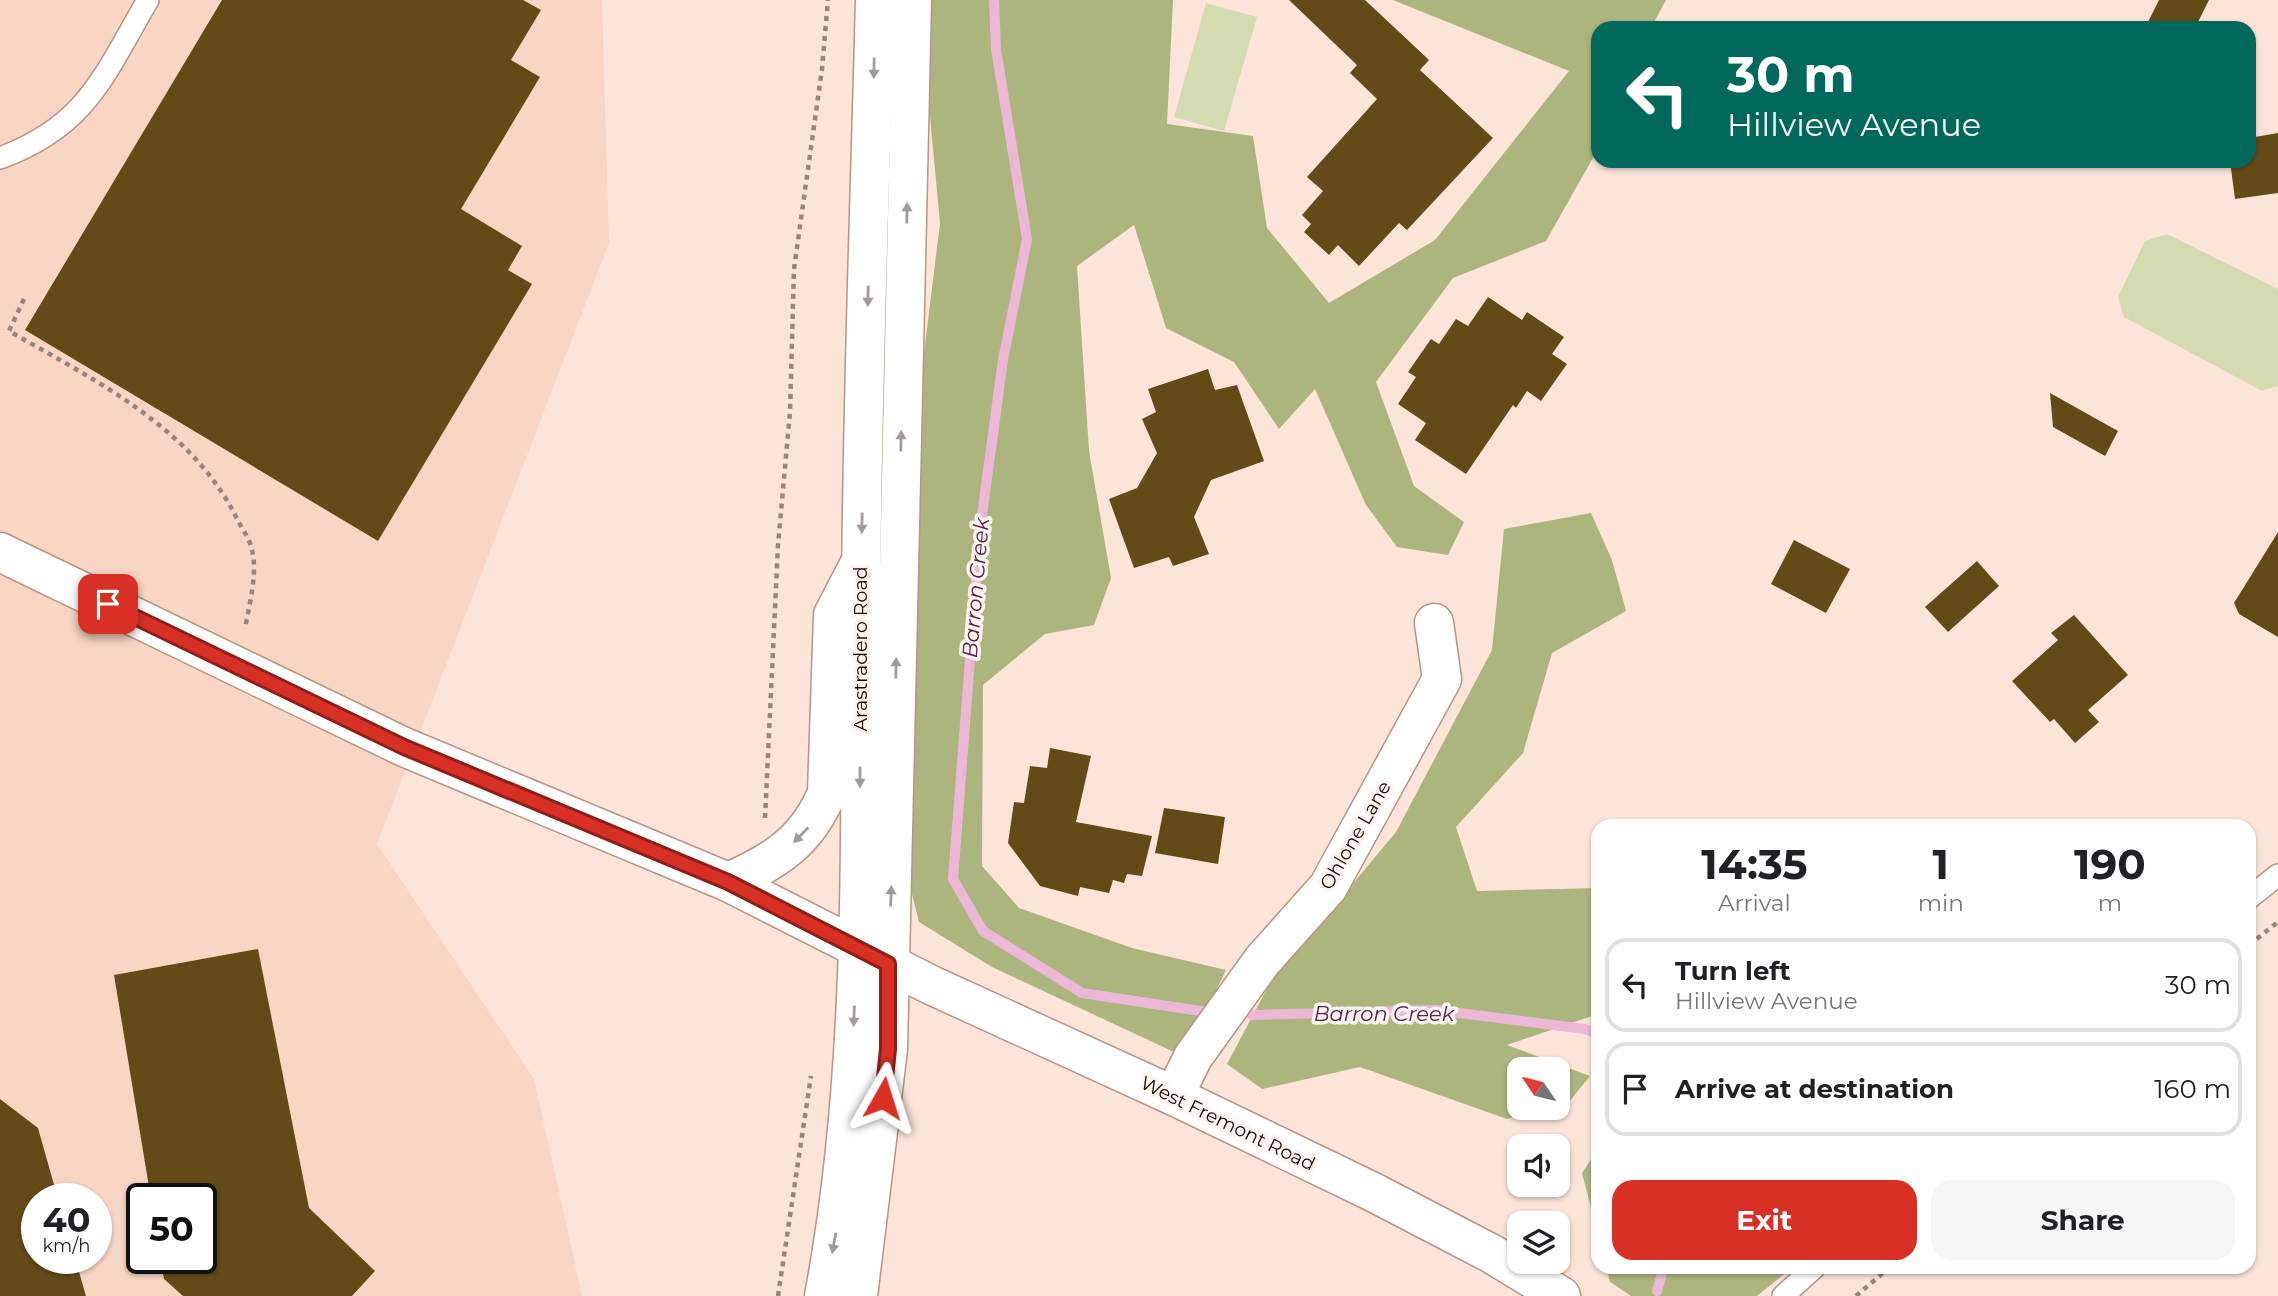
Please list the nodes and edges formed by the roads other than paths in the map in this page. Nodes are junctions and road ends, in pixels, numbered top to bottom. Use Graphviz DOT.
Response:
graph roads {
  1 [pos="148,0"];
  2 [pos="876,0"];
  3 [pos="912,0"];
  4 [pos="0,158"];
  5 [pos="0,552"];
  6 [pos="861,561"];
  7 [pos="1434,623"];
  8 [pos="2278,875"];
  9 [pos="728,882"];
  10 [pos="2256,892"];
  11 [pos="872,956"];
  12 [pos="1174,1096"];
  13 [pos="1807,1274"];
  14 [pos="824,1296"];
  15 [pos="858,1296"];
  16 [pos="1561,1296"];
  17 [pos="1783,1296"];
  1 -- 4 [label="lane"];
  2 -- 6 [label="street, Arastradero Road, one-way"];
  11 -- 3 [label="street, Arastradero Road, one-way"];
  5 -- 9 [label="street, West Fremont Road"];
  6 -- 9 [label="street, one-way"];
  6 -- 11 [label="street, Arastradero Road, one-way"];
  7 -- 12 [label="street, Ohlone Lane"];
  8 -- 10 [label="lane"];
  9 -- 11 [label="street, West Fremont Road"];
  11 -- 12 [label="street, West Fremont Road"];
  11 -- 14 [label="street, Arastradero Road, one-way"];
  11 -- 15 [label="street, Arastradero Road"];
  12 -- 16 [label="street, West Fremont Road"];
  13 -- 17 [label="lane"];
}
